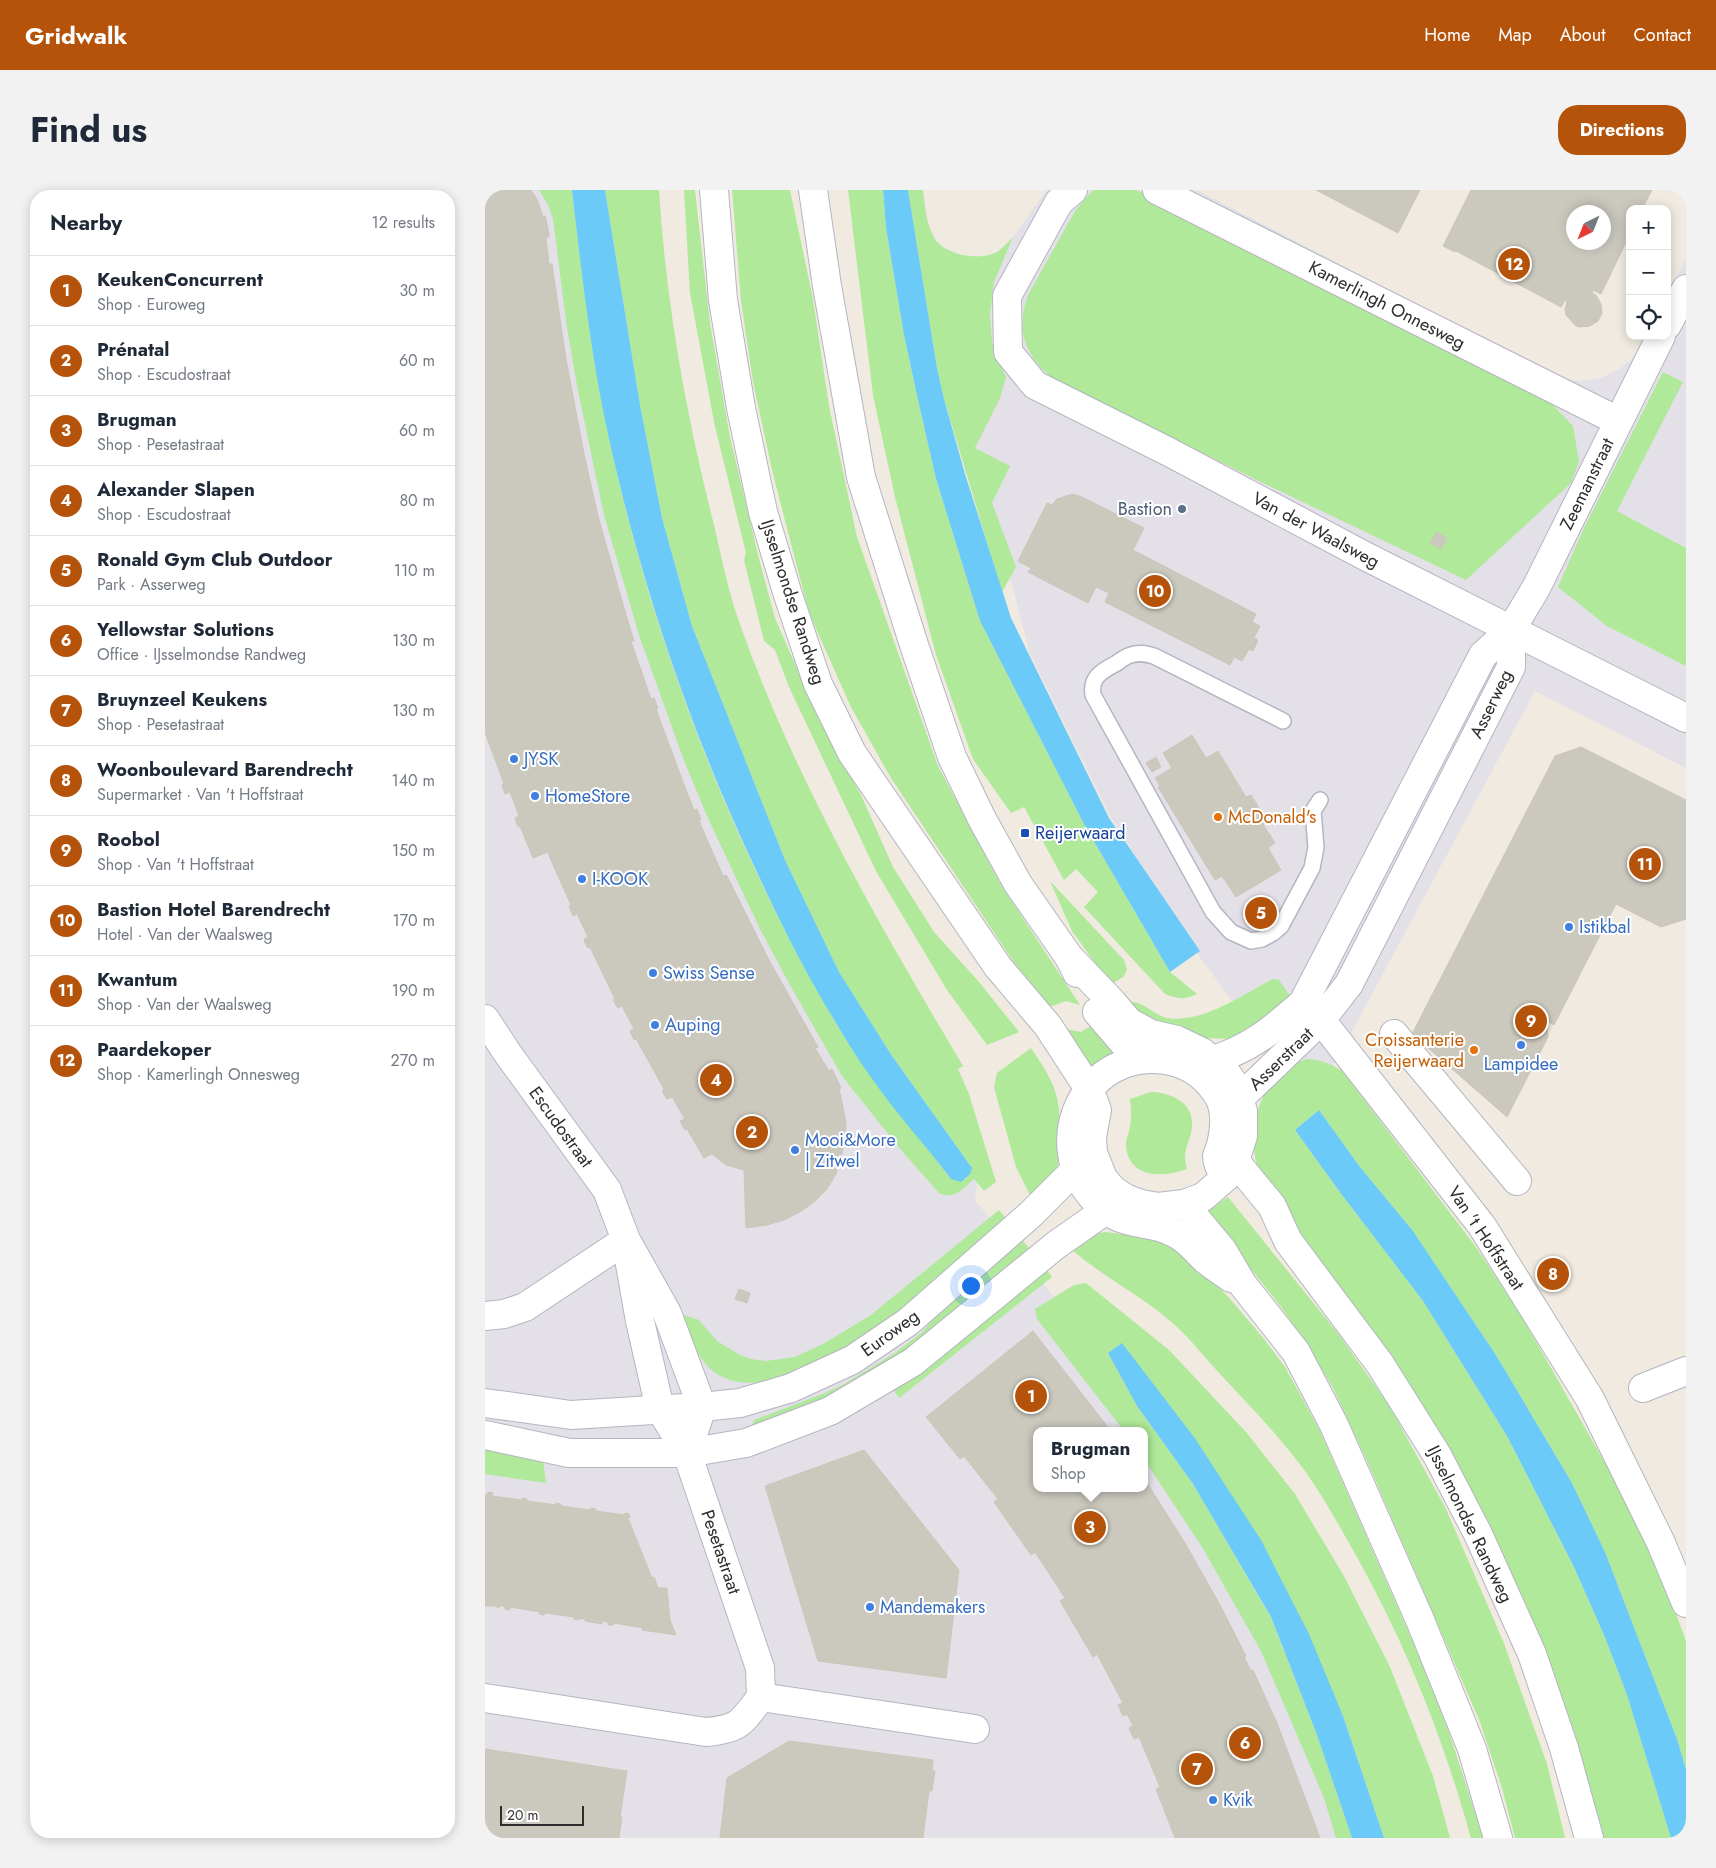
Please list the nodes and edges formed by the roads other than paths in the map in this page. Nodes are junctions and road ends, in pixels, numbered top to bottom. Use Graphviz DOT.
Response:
graph roads {
  1 [pos="714,190"];
  2 [pos="813,190"];
  3 [pos="1073,190"];
  4 [pos="1157,190"];
  5 [pos="1686,289"];
  6 [pos="1671,317"];
  7 [pos="1659,340"];
  8 [pos="1618,421"];
  9 [pos="1511,630"];
  10 [pos="1686,718"];
  11 [pos="1283,721"];
  12 [pos="1320,800"];
  13 [pos="1069,957"];
  14 [pos="1312,1012"];
  15 [pos="485,1019"];
  16 [pos="1394,1034"];
  17 [pos="1140,1059"];
  18 [pos="1201,1064"];
  19 [pos="1084,1097"];
  20 [pos="1240,1098"];
  21 [pos="1230,1169"];
  22 [pos="1075,1170"];
  23 [pos="1517,1181"];
  24 [pos="1115,1204"];
  25 [pos="1183,1204"];
  26 [pos="626,1240"];
  27 [pos="1243,1285"];
  28 [pos="485,1316"];
  29 [pos="1686,1371"];
  30 [pos="1643,1388"];
  31 [pos="485,1403"];
  32 [pos="703,1407"];
  33 [pos="660,1410"];
  34 [pos="485,1435"];
  35 [pos="687,1453"];
  36 [pos="1686,1603"];
  37 [pos="761,1697"];
  38 [pos="485,1698"];
  39 [pos="975,1729"];
  40 [pos="1498,1838"];
  41 [pos="1589,1838"];
  1 -- 19 [label="street, IJsselmondse Randweg"];
  2 -- 13 [label="street"];
  3 -- 9 [label="street, Van der Waalsweg"];
  4 -- 8 [label="street, Kamerlingh Onnesweg"];
  5 -- 6 [label="street"];
  7 -- 8 [label="street, Zeemanstraat"];
  8 -- 9 [label="street, Zeemanstraat"];
  9 -- 10 [label="street, Van der Waalsweg"];
  9 -- 14 [label="street, Asserweg"];
  11 -- 12 [label="lane"];
  13 -- 17 [label="street"];
  13 -- 18 [label="street"];
  14 -- 18 [label="street, Asserstraat"];
  14 -- 20 [label="street, Asserstraat"];
  14 -- 36 [label="street, Van 't Hoffstraat"];
  15 -- 26 [label="street, Escudostraat"];
  16 -- 23 [label="street"];
  17 -- 18 [label="street"];
  17 -- 19 [label="street"];
  18 -- 20 [label="street"];
  18 -- 21 [label="street"];
  19 -- 22 [label="street"];
  19 -- 24 [label="street, IJsselmondse Randweg"];
  20 -- 21 [label="street"];
  21 -- 25 [label="street"];
  21 -- 41 [label="street, IJsselmondse Randweg"];
  22 -- 24 [label="street"];
  22 -- 32 [label="street, Euroweg"];
  24 -- 25 [label="street"];
  24 -- 27 [label="street"];
  24 -- 35 [label="street, Euroweg"];
  25 -- 27 [label="street"];
  26 -- 28 [label="street"];
  26 -- 32 [label="street, Escudostraat"];
  26 -- 33 [label="street, Escudostraat"];
  27 -- 40 [label="street"];
  29 -- 30 [label="street"];
  31 -- 33 [label="street, Euroweg"];
  32 -- 33 [label="street, Euroweg"];
  32 -- 35 [label="street"];
  33 -- 35 [label="street"];
  34 -- 35 [label="street, Euroweg"];
  35 -- 37 [label="street, Pesetastraat"];
  37 -- 38 [label="street"];
  37 -- 39 [label="street"];
}
